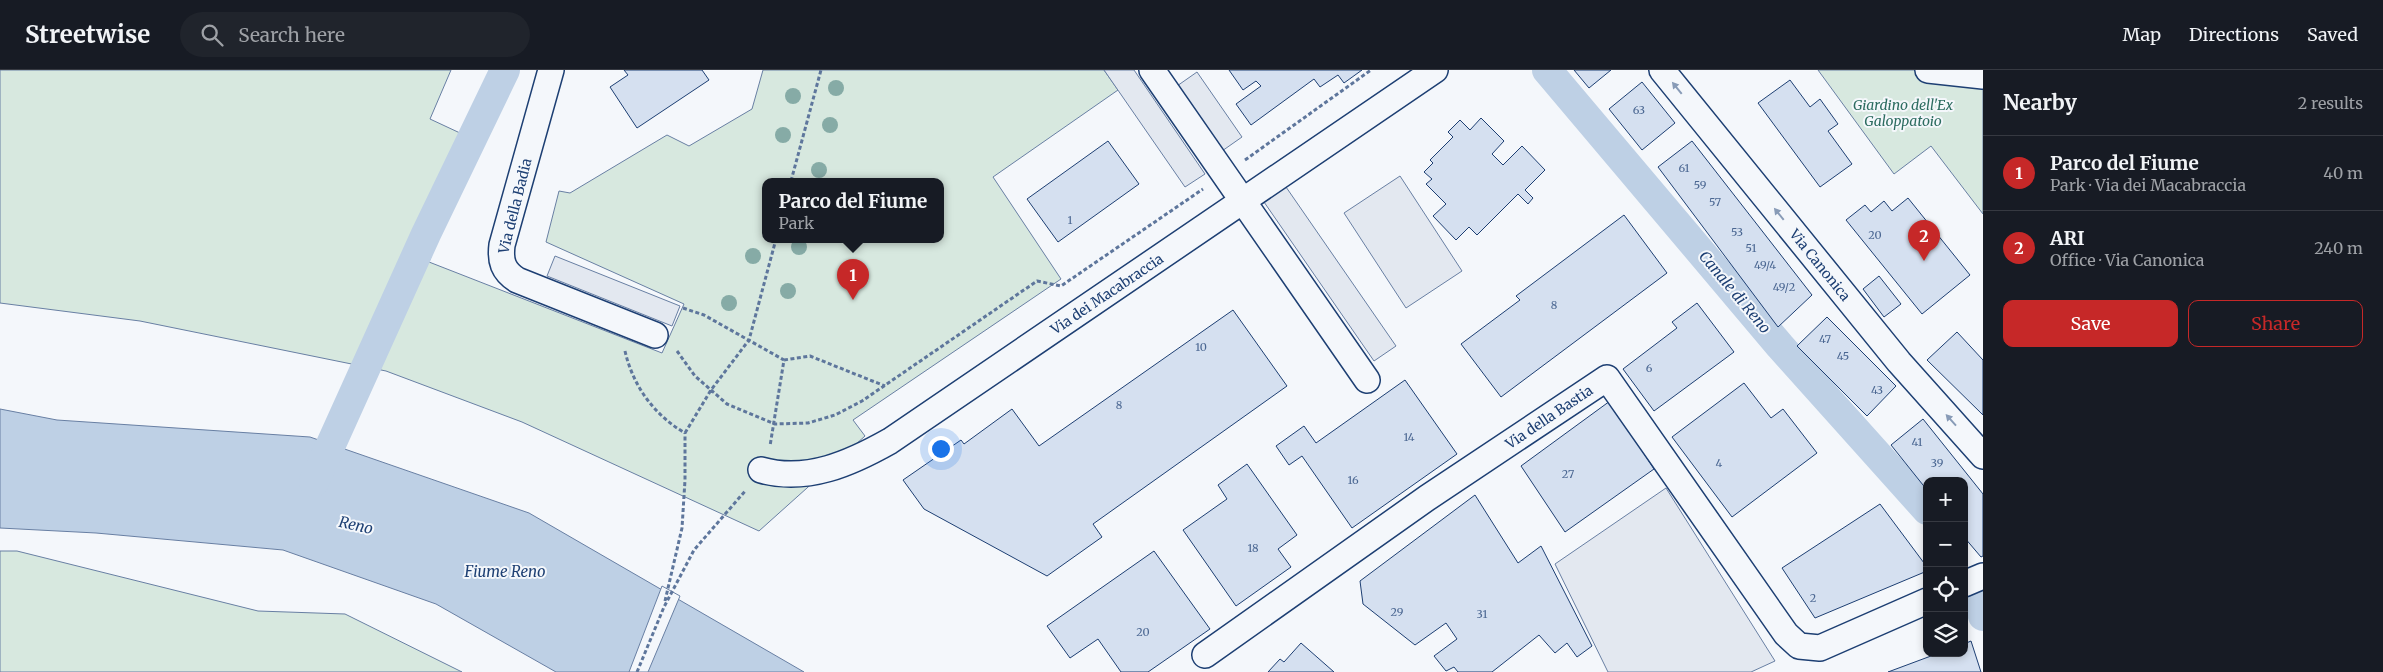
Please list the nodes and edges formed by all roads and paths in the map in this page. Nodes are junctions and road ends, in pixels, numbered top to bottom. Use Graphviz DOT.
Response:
graph roads {
  1 [pos="552,70"];
  2 [pos="821,70"];
  3 [pos="1152,70"];
  4 [pos="1371,70"];
  5 [pos="1435,70"];
  6 [pos="1662,70"];
  7 [pos="1928,70"];
  8 [pos="1983,76"];
  9 [pos="1256,152"];
  10 [pos="792,178"];
  11 [pos="1210,184"];
  12 [pos="1243,202"];
  13 [pos="775,243"];
  14 [pos="683,308"];
  15 [pos="624,322"];
  16 [pos="655,335"];
  17 [pos="749,340"];
  18 [pos="784,360"];
  19 [pos="1367,380"];
  20 [pos="885,386"];
  21 [pos="711,390"];
  22 [pos="775,424"];
  23 [pos="684,433"];
  24 [pos="1983,456"];
  25 [pos="756,477"];
  26 [pos="1983,576"];
  27 [pos="1968,582"];
  28 [pos="1923,603"];
  29 [pos="664,607"];
  30 [pos="1206,655"];
  31 [pos="637,672"];
  1 -- 15 [label="street, Via della Badia"];
  2 -- 10 [label="path"];
  3 -- 12 [label="street"];
  4 -- 9 [label="path"];
  5 -- 12 [label="street, Via dei Macabraccia"];
  24 -- 6 [label="street, Via Canonica, one-way"];
  7 -- 8 [label="street"];
  11 -- 20 [label="path"];
  12 -- 19 [label="street"];
  12 -- 25 [label="street, Via dei Macabraccia"];
  13 -- 17 [label="path"];
  14 -- 17 [label="path"];
  15 -- 16 [label="street, Via della Badia"];
  15 -- 23 [label="path"];
  16 -- 21 [label="path"];
  17 -- 18 [label="path"];
  17 -- 21 [label="path"];
  18 -- 20 [label="path"];
  18 -- 22 [label="path"];
  20 -- 22 [label="path"];
  21 -- 22 [label="path"];
  21 -- 23 [label="path"];
  23 -- 29 [label="path"];
  25 -- 29 [label="path"];
  26 -- 27 [label="street"];
  28 -- 30 [label="street, Via della Bastia"];
  29 -- 31 [label="path"];
}
